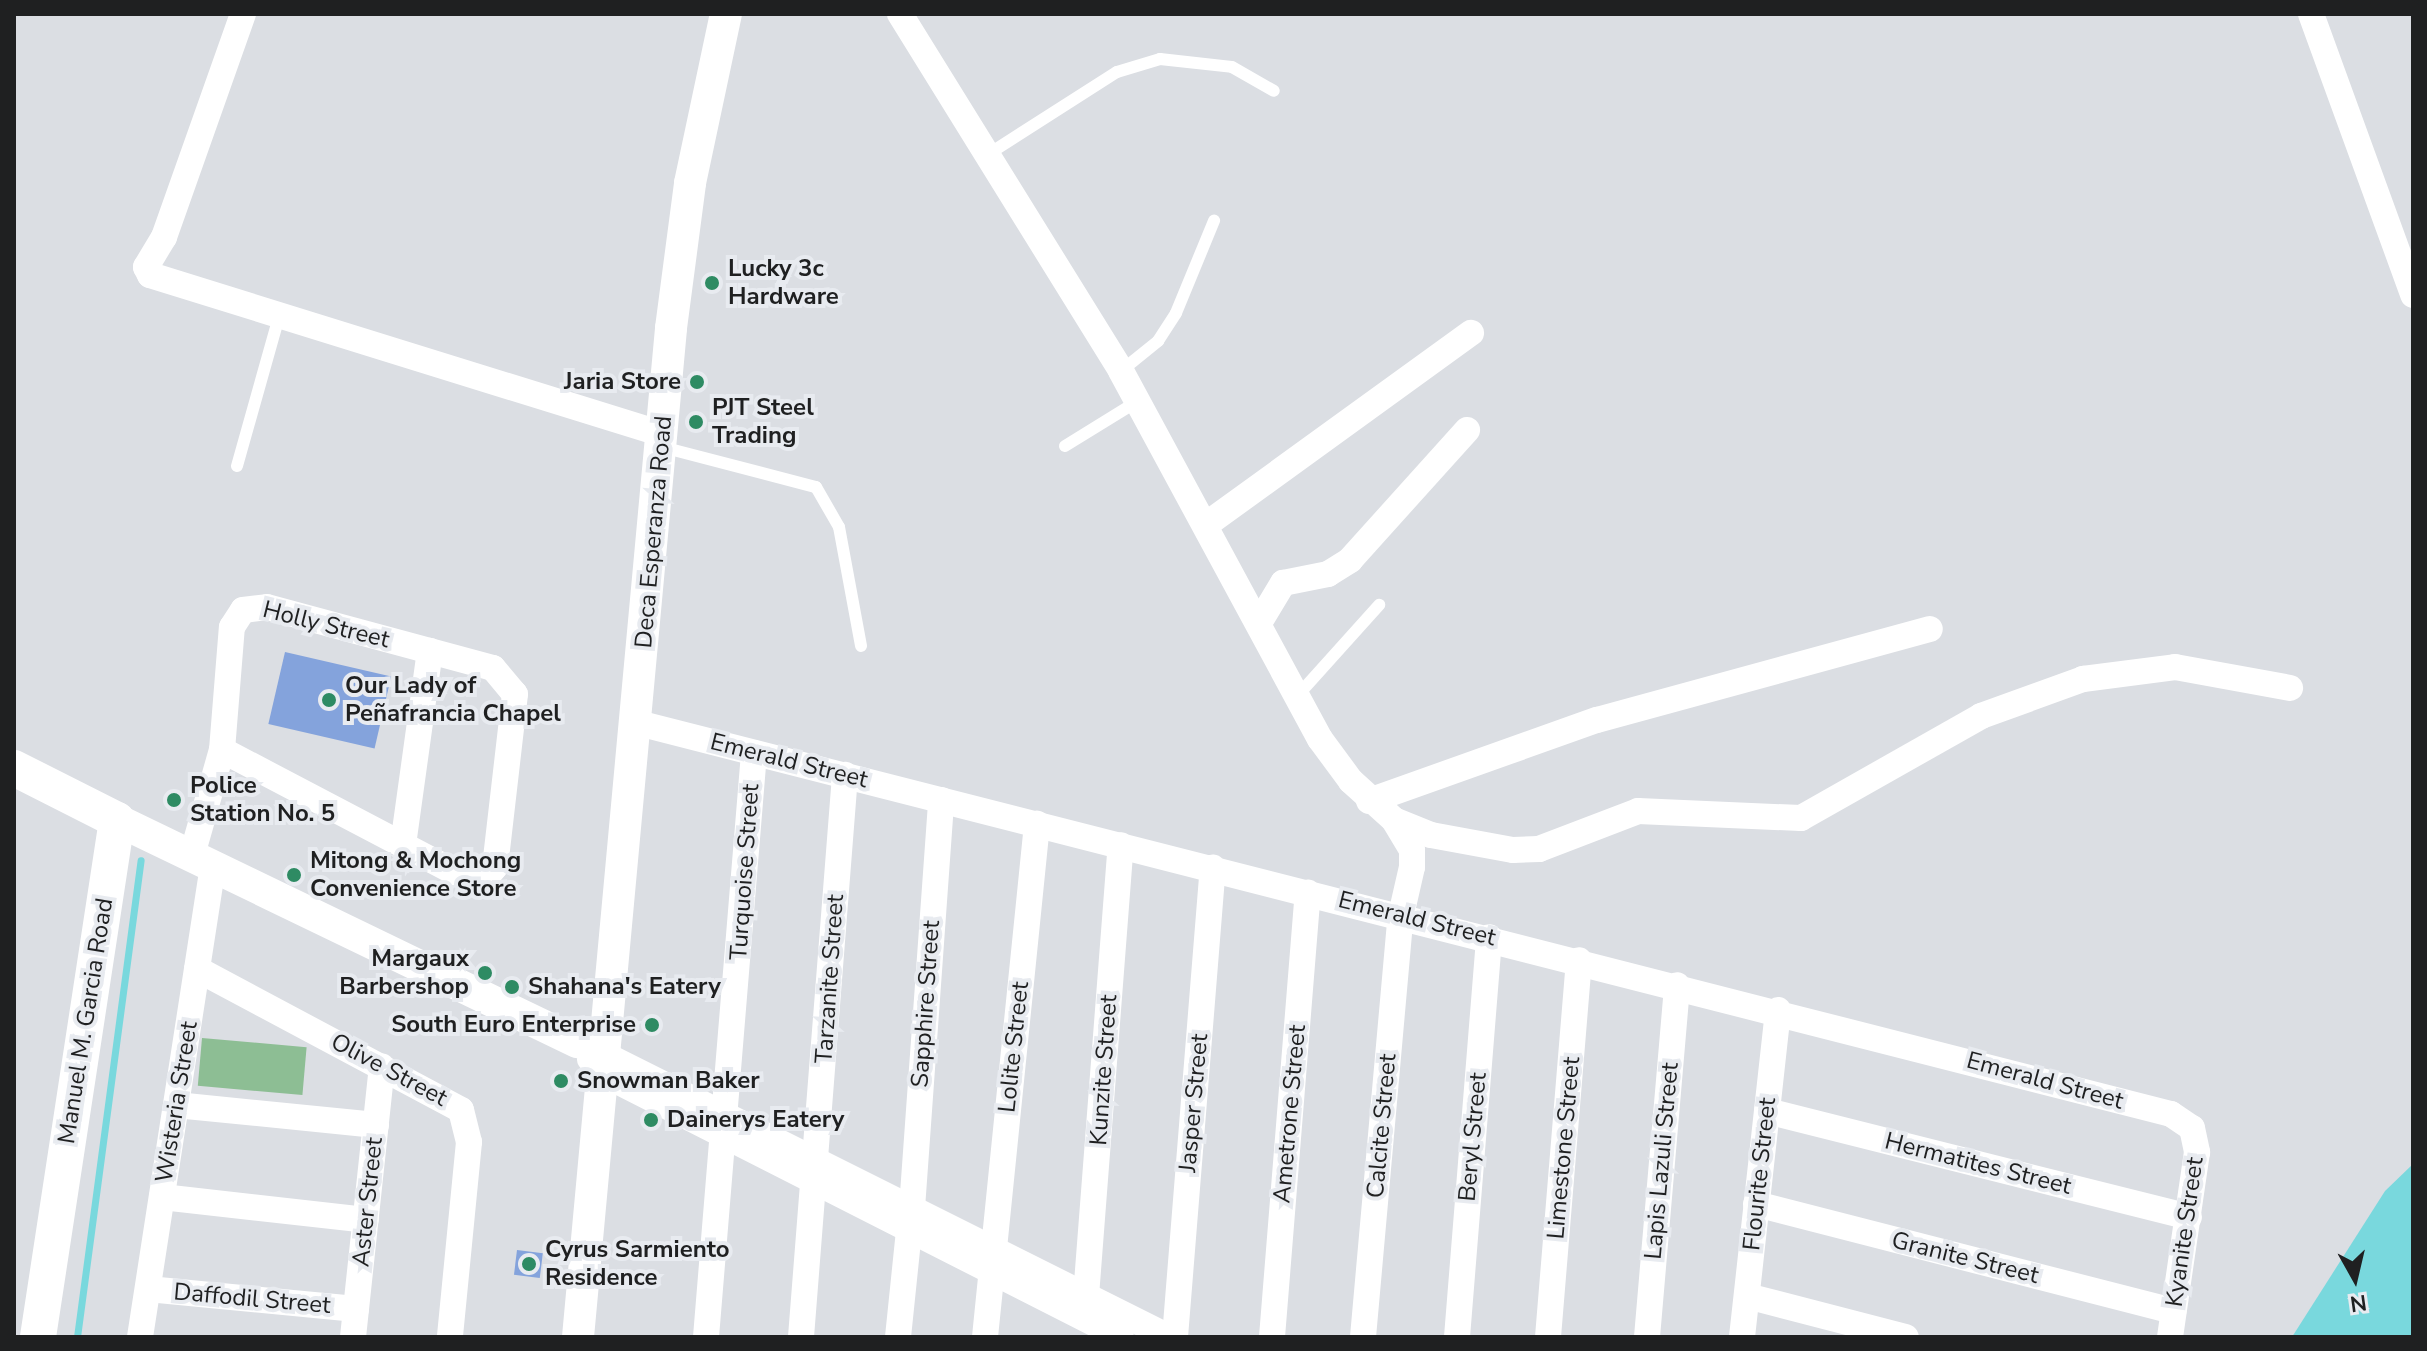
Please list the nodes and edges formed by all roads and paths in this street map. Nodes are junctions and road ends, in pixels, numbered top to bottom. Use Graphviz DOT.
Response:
graph roads {
  1 [pos="726,14"];
  2 [pos="900,14"];
  3 [pos="2311,14"];
  4 [pos="246,17"];
  5 [pos="1274,91"];
  6 [pos="987,155"];
  7 [pos="1214,221"];
  8 [pos="2413,295"];
  9 [pos="279,317"];
  10 [pos="1471,333"];
  11 [pos="1121,371"];
  12 [pos="1138,401"];
  13 [pos="1467,430"];
  14 [pos="662,440"];
  15 [pos="1065,446"];
  16 [pos="237,466"];
  17 [pos="1207,524"];
  18 [pos="1379,605"];
  19 [pos="1259,623"];
  20 [pos="1930,629"];
  21 [pos="861,646"];
  22 [pos="430,651"];
  23 [pos="2290,688"];
  24 [pos="1299,694"];
  25 [pos="638,723"];
  26 [pos="222,750"];
  27 [pos="754,753"];
  28 [pos="14,768"];
  29 [pos="845,775"];
  30 [pos="941,800"];
  31 [pos="1369,801"];
  32 [pos="117,820"];
  33 [pos="1394,820"];
  34 [pos="1037,824"];
  35 [pos="403,845"];
  36 [pos="1121,845"];
  37 [pos="202,861"];
  38 [pos="1213,868"];
  39 [pos="1308,892"];
  40 [pos="1401,915"];
  41 [pos="1489,937"];
  42 [pos="1579,960"];
  43 [pos="197,969"];
  44 [pos="1677,985"];
  45 [pos="1778,1010"];
  46 [pos="594,1056"];
  47 [pos="382,1067"];
  48 [pos="176,1105"];
  49 [pos="1767,1111"];
  50 [pos="376,1125"];
  51 [pos="725,1125"];
  52 [pos="2192,1128"];
  53 [pos="816,1171"];
  54 [pos="162,1197"];
  55 [pos="1756,1204"];
  56 [pos="2189,1217"];
  57 [pos="910,1219"];
  58 [pos="366,1220"];
  59 [pos="992,1260"];
  60 [pos="148,1289"];
  61 [pos="1747,1296"];
  62 [pos="356,1309"];
  63 [pos="1083,1317"];
  64 [pos="2172,1324"];
  65 [pos="38,1337"];
  66 [pos="140,1337"];
  67 [pos="353,1337"];
  68 [pos="450,1337"];
  69 [pos="578,1337"];
  70 [pos="706,1337"];
  71 [pos="801,1337"];
  72 [pos="898,1337"];
  73 [pos="985,1337"];
  74 [pos="1121,1337"];
  75 [pos="1169,1337"];
  76 [pos="1175,1337"];
  77 [pos="1272,1337"];
  78 [pos="1363,1337"];
  79 [pos="1457,1337"];
  80 [pos="1548,1337"];
  81 [pos="1647,1337"];
  82 [pos="1742,1337"];
  83 [pos="1906,1337"];
  1 -- 14 [label="street, Deca Esperanza Road"];
  2 -- 6 [label="street"];
  3 -- 8 [label="street"];
  4 -- 9 [label="street"];
  5 -- 6 [label="lane"];
  6 -- 11 [label="street"];
  7 -- 11 [label="lane"];
  9 -- 14 [label="street"];
  9 -- 16 [label="lane"];
  10 -- 17 [label="street"];
  11 -- 12 [label="street"];
  12 -- 15 [label="lane"];
  12 -- 17 [label="street"];
  13 -- 19 [label="street"];
  14 -- 21 [label="lane"];
  14 -- 25 [label="street, Deca Esperanza Road"];
  17 -- 19 [label="street"];
  18 -- 24 [label="lane"];
  19 -- 24 [label="street"];
  20 -- 31 [label="street"];
  22 -- 26 [label="street, Holly Street"];
  22 -- 35 [label="street"];
  22 -- 35 [label="street, Holly Street"];
  23 -- 33 [label="street"];
  24 -- 31 [label="street"];
  25 -- 27 [label="street, Emerald Street"];
  25 -- 46 [label="street, Deca Esperanza Road"];
  26 -- 35 [label="street"];
  26 -- 37 [label="street, Holly Street"];
  27 -- 29 [label="street, Emerald Street"];
  27 -- 51 [label="street, Turquoise Street"];
  28 -- 32 [label="main road"];
  29 -- 30 [label="street, Emerald Street"];
  29 -- 53 [label="street, Tarzanite Street"];
  30 -- 34 [label="street, Emerald Street"];
  30 -- 57 [label="street, Sapphire Street"];
  31 -- 33 [label="street"];
  32 -- 37 [label="street"];
  32 -- 65 [label="main road, Manuel M. Garcia Road"];
  33 -- 40 [label="street, Calcite Street"];
  34 -- 36 [label="street, Emerald Street"];
  34 -- 59 [label="street, Lolite Street"];
  36 -- 38 [label="street, Emerald Street"];
  36 -- 63 [label="street, Kunzite Street"];
  37 -- 43 [label="street, Wisteria Street"];
  37 -- 46 [label="street"];
  38 -- 39 [label="street, Emerald Street"];
  38 -- 76 [label="street, Jasper Street"];
  39 -- 40 [label="street, Emerald Street"];
  39 -- 77 [label="street, Ametrone Street"];
  40 -- 41 [label="street, Emerald Street"];
  40 -- 78 [label="street, Calcite Street"];
  41 -- 42 [label="street, Emerald Street"];
  41 -- 79 [label="street, Beryl Street"];
  42 -- 44 [label="street, Emerald Street"];
  42 -- 80 [label="street, Limestone Street"];
  43 -- 47 [label="street, Olive Street"];
  43 -- 48 [label="street, Wisteria Street"];
  44 -- 45 [label="street, Emerald Street"];
  44 -- 81 [label="street, Lapis Lazuli Street"];
  45 -- 49 [label="street, Flourite Street"];
  45 -- 52 [label="street, Emerald Street"];
  46 -- 51 [label="street"];
  46 -- 69 [label="street, Deca Esperanza Road"];
  47 -- 50 [label="street, Aster Street"];
  47 -- 68 [label="street, Olive Street"];
  48 -- 50 [label="street"];
  48 -- 54 [label="street, Wisteria Street"];
  49 -- 55 [label="street, Flourite Street"];
  49 -- 56 [label="street, Hermatites Street"];
  50 -- 58 [label="street, Aster Street"];
  51 -- 53 [label="street"];
  51 -- 70 [label="street, Turquoise Street"];
  52 -- 56 [label="street, Kyanite Street"];
  53 -- 57 [label="street"];
  53 -- 71 [label="street, Tarzanite Street"];
  54 -- 58 [label="street"];
  54 -- 60 [label="street, Wisteria Street"];
  55 -- 61 [label="street, Flourite Street"];
  55 -- 64 [label="street, Granite Street"];
  56 -- 64 [label="street, Kyanite Street"];
  57 -- 59 [label="street"];
  57 -- 72 [label="street, Sapphire Street"];
  58 -- 62 [label="street, Aster Street"];
  59 -- 63 [label="street"];
  59 -- 73 [label="street, Lolite Street"];
  60 -- 62 [label="street, Daffodil Street"];
  60 -- 66 [label="street, Wisteria Street"];
  61 -- 82 [label="street, Flourite Street"];
  61 -- 83 [label="street"];
  62 -- 67 [label="street, Aster Street"];
  63 -- 74 [label="street"];
  63 -- 75 [label="street"];
}
